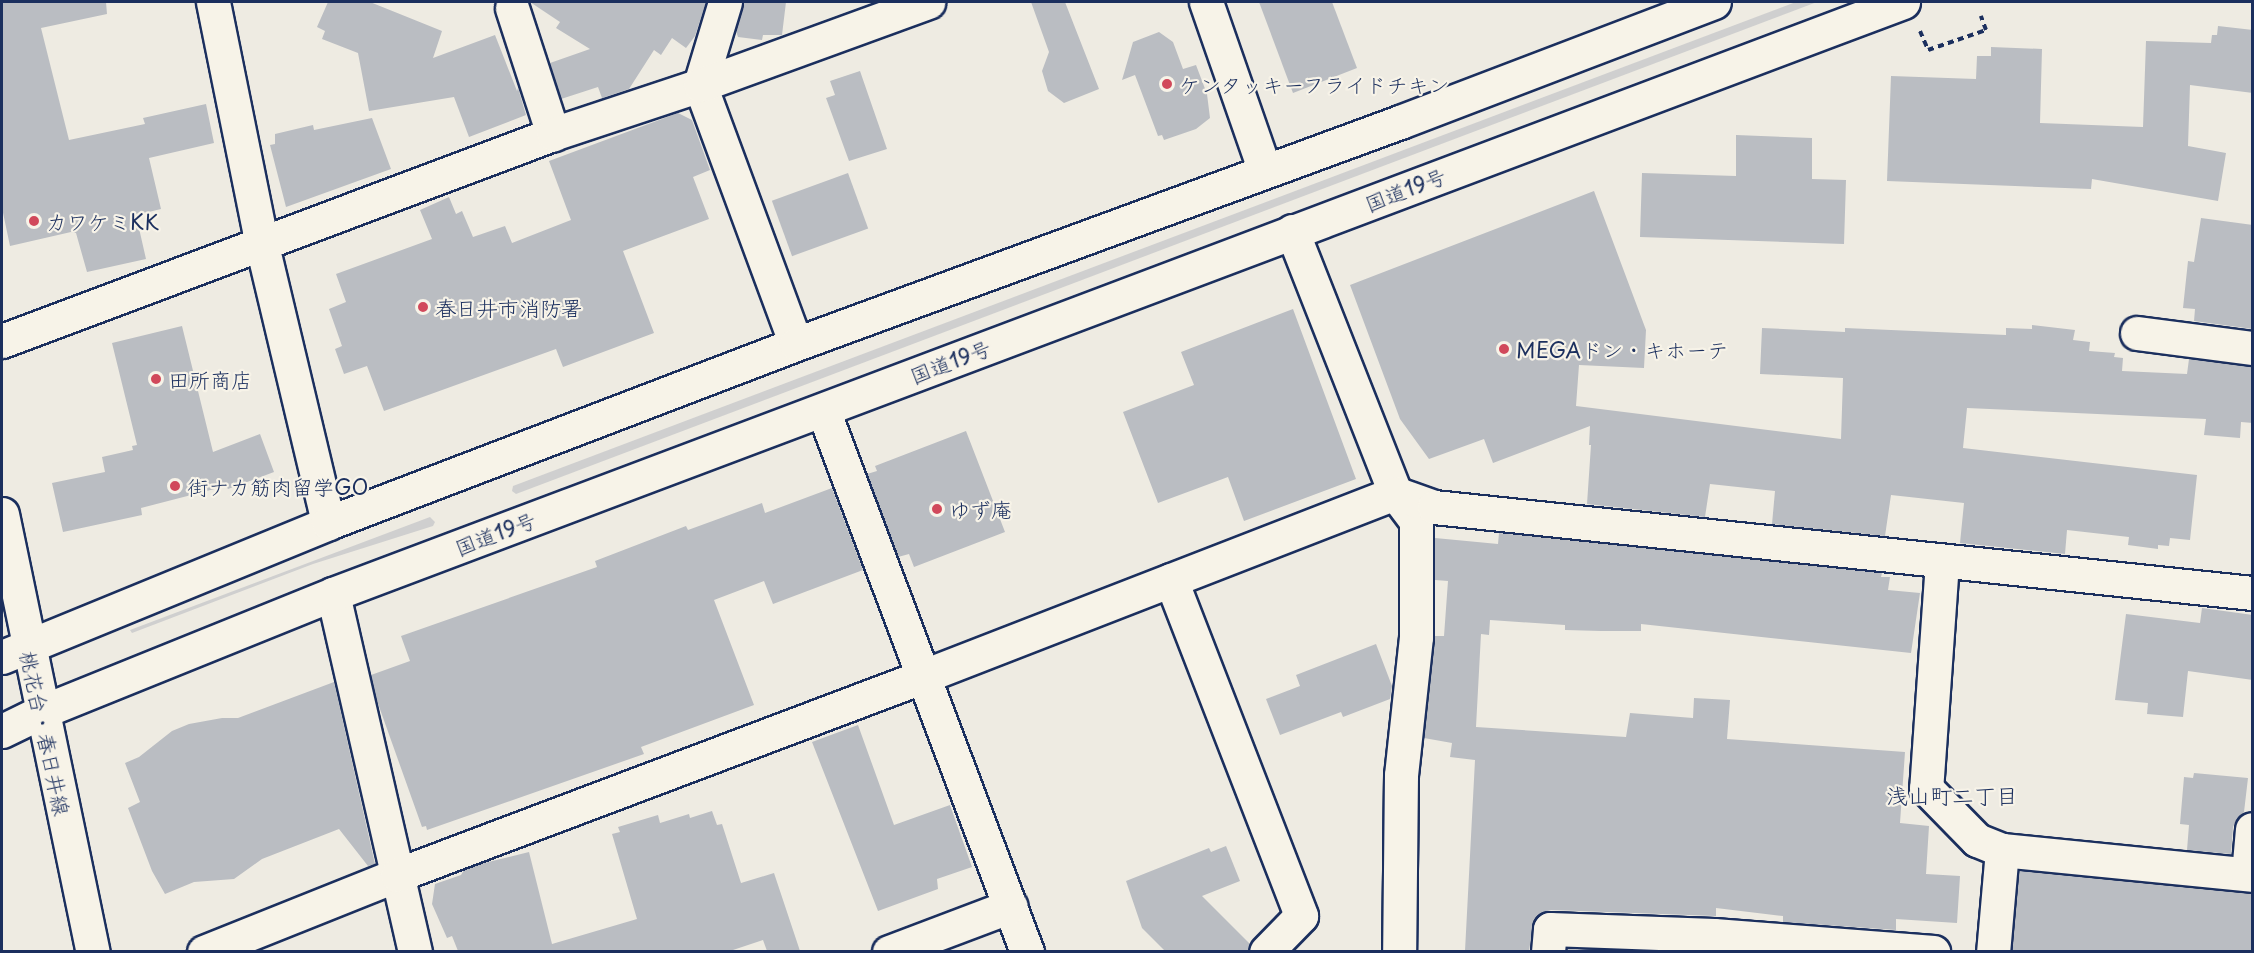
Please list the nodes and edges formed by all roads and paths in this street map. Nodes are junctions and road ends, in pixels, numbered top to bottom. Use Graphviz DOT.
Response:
graph roads {
  1 [pos="213,2"];
  2 [pos="725,2"];
  3 [pos="928,2"];
  4 [pos="1206,2"];
  5 [pos="1714,2"];
  6 [pos="1903,2"];
  7 [pos="507,4"];
  8 [pos="1982,16"];
  9 [pos="1928,51"];
  10 [pos="700,86"];
  11 [pos="553,134"];
  12 [pos="1264,171"];
  13 [pos="1292,231"];
  14 [pos="262,245"];
  15 [pos="2137,333"];
  16 [pos="2,342"];
  17 [pos="796,344"];
  18 [pos="2253,348"];
  19 [pos="823,410"];
  20 [pos="1395,493"];
  21 [pos="2,514"];
  22 [pos="328,523"];
  23 [pos="1942,562"];
  24 [pos="1172,580"];
  25 [pos="2253,593"];
  26 [pos="333,594"];
  27 [pos="15,651"];
  28 [pos="924,676"];
  29 [pos="41,712"];
  30 [pos="2,731"];
  31 [pos="2253,829"];
  32 [pos="2002,850"];
  33 [pos="397,874"];
  34 [pos="2250,874"];
  35 [pos="1011,906"];
  36 [pos="1713,943"];
  37 [pos="1856,948"];
  38 [pos="93,951"];
  39 [pos="204,951"];
  40 [pos="415,951"];
  41 [pos="889,951"];
  42 [pos="1027,951"];
  43 [pos="1266,951"];
  44 [pos="1400,951"];
  45 [pos="1548,951"];
  46 [pos="1933,951"];
  47 [pos="1993,951"];
  1 -- 14 [label="main road"];
  2 -- 10 [label="main road"];
  3 -- 10 [label="main road"];
  4 -- 12 [label="main road"];
  5 -- 12 [label="main road"];
  6 -- 13 [label="main road, 国道19号"];
  7 -- 11 [label="main road"];
  8 -- 9 [label="path"];
  10 -- 11 [label="main road"];
  10 -- 17 [label="main road"];
  11 -- 14 [label="main road"];
  12 -- 17 [label="main road"];
  13 -- 19 [label="main road, 国道19号"];
  13 -- 20 [label="main road"];
  14 -- 16 [label="main road"];
  14 -- 22 [label="main road"];
  15 -- 18 [label="main road"];
  17 -- 22 [label="main road"];
  19 -- 26 [label="main road, 国道19号"];
  19 -- 28 [label="main road"];
  20 -- 23 [label="main road"];
  20 -- 24 [label="main road"];
  20 -- 44 [label="main road"];
  21 -- 27 [label="main road, 桃花台・春日井線"];
  22 -- 27 [label="main road"];
  23 -- 25 [label="main road"];
  23 -- 32 [label="main road"];
  24 -- 28 [label="main road"];
  24 -- 43 [label="main road"];
  26 -- 29 [label="main road, 国道19号"];
  26 -- 33 [label="main road"];
  27 -- 29 [label="main road, 桃花台・春日井線"];
  28 -- 33 [label="main road"];
  28 -- 35 [label="main road"];
  29 -- 30 [label="main road, 国道19号"];
  29 -- 38 [label="main road, 桃花台・春日井線"];
  31 -- 34 [label="main road"];
  32 -- 34 [label="main road"];
  32 -- 47 [label="main road"];
  33 -- 39 [label="main road"];
  33 -- 40 [label="main road"];
  35 -- 41 [label="main road"];
  35 -- 42 [label="main road"];
  36 -- 37 [label="main road"];
  36 -- 45 [label="main road"];
  37 -- 46 [label="main road"];
}
